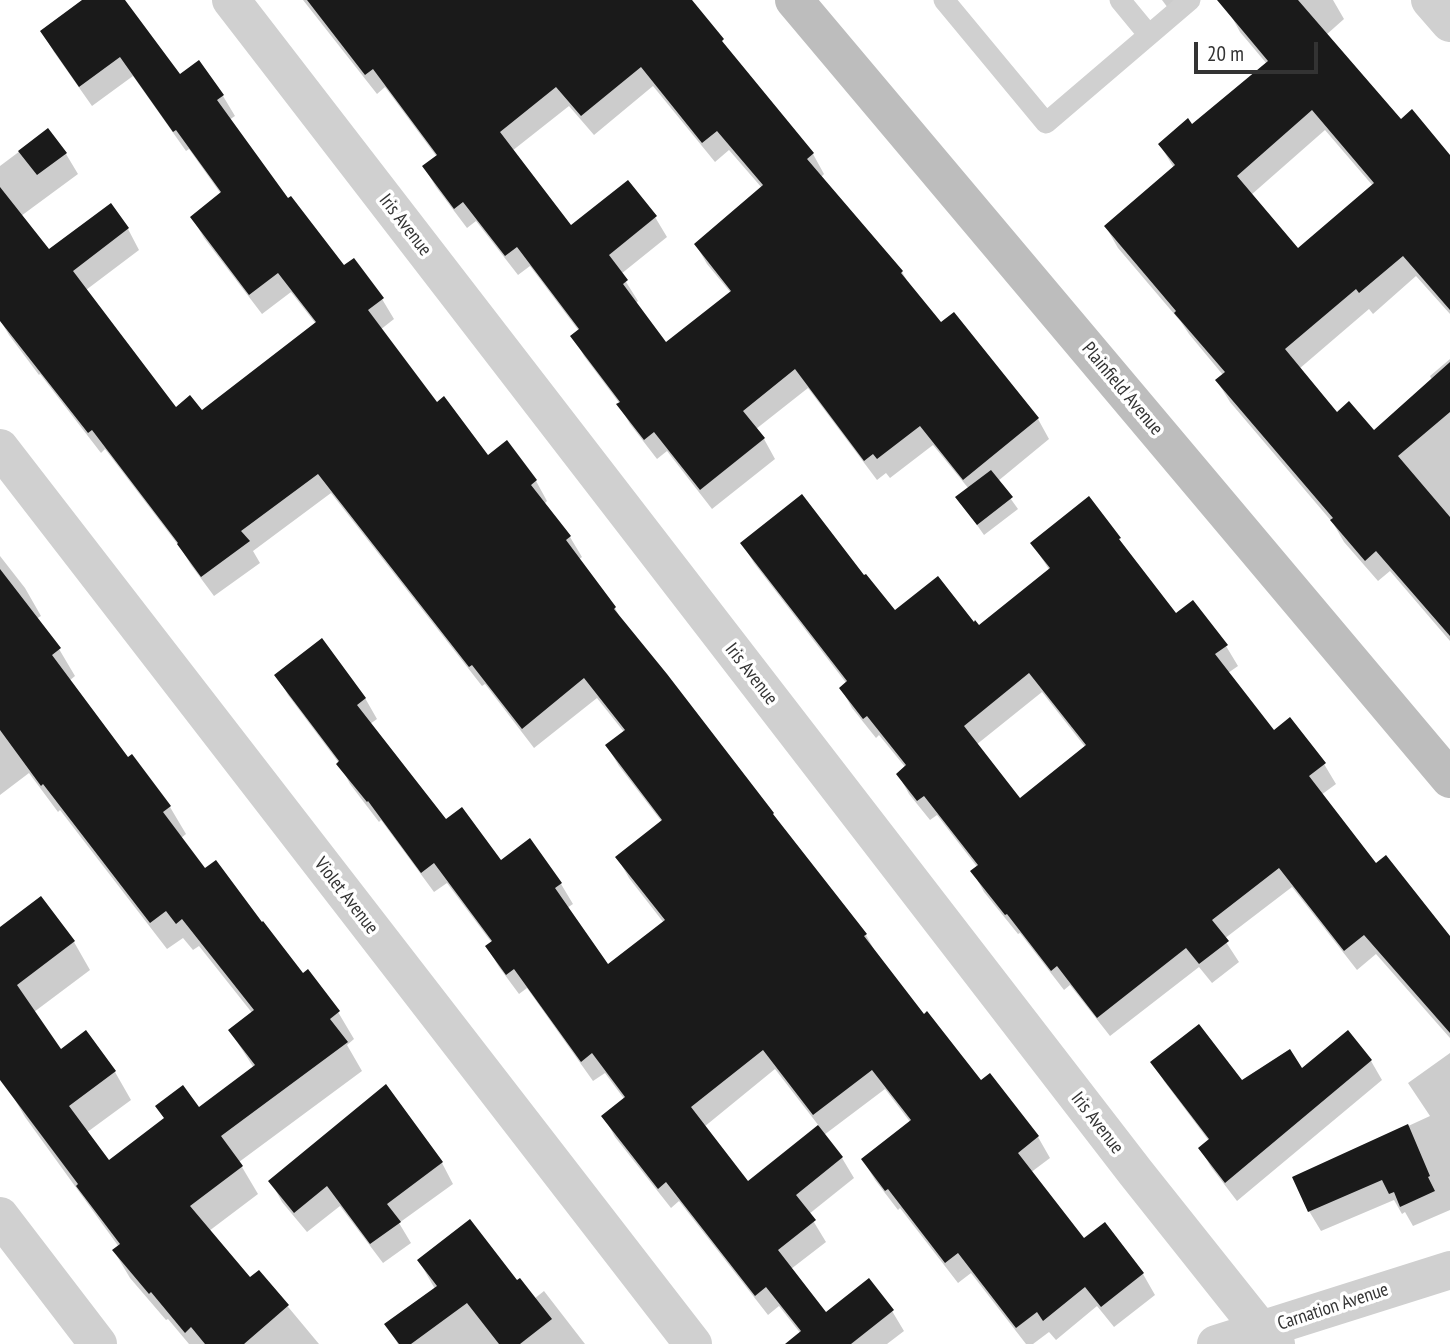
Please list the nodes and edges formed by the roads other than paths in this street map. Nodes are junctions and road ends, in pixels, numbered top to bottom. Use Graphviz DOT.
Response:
graph roads {
  1 [pos="231,0"];
  2 [pos="794,0"];
  3 [pos="944,0"];
  4 [pos="1120,0"];
  5 [pos="1189,0"];
  6 [pos="1430,0"];
  7 [pos="1450,23"];
  8 [pos="1148,34"];
  9 [pos="0,448"];
  10 [pos="1450,779"];
  11 [pos="0,1216"];
  12 [pos="1450,1270"];
  13 [pos="1269,1337"];
  14 [pos="98,1344"];
  15 [pos="692,1344"];
  16 [pos="1216,1344"];
  1 -- 13 [label="street, Iris Avenue"];
  2 -- 10 [label="main road, Plainfield Avenue"];
  3 -- 8 [label="lane"];
  4 -- 8 [label="lane"];
  5 -- 8 [label="lane"];
  6 -- 7 [label="street"];
  9 -- 15 [label="street, Violet Avenue"];
  11 -- 14 [label="street"];
  12 -- 13 [label="street, Carnation Avenue"];
  13 -- 16 [label="street, Carnation Avenue"];
}
